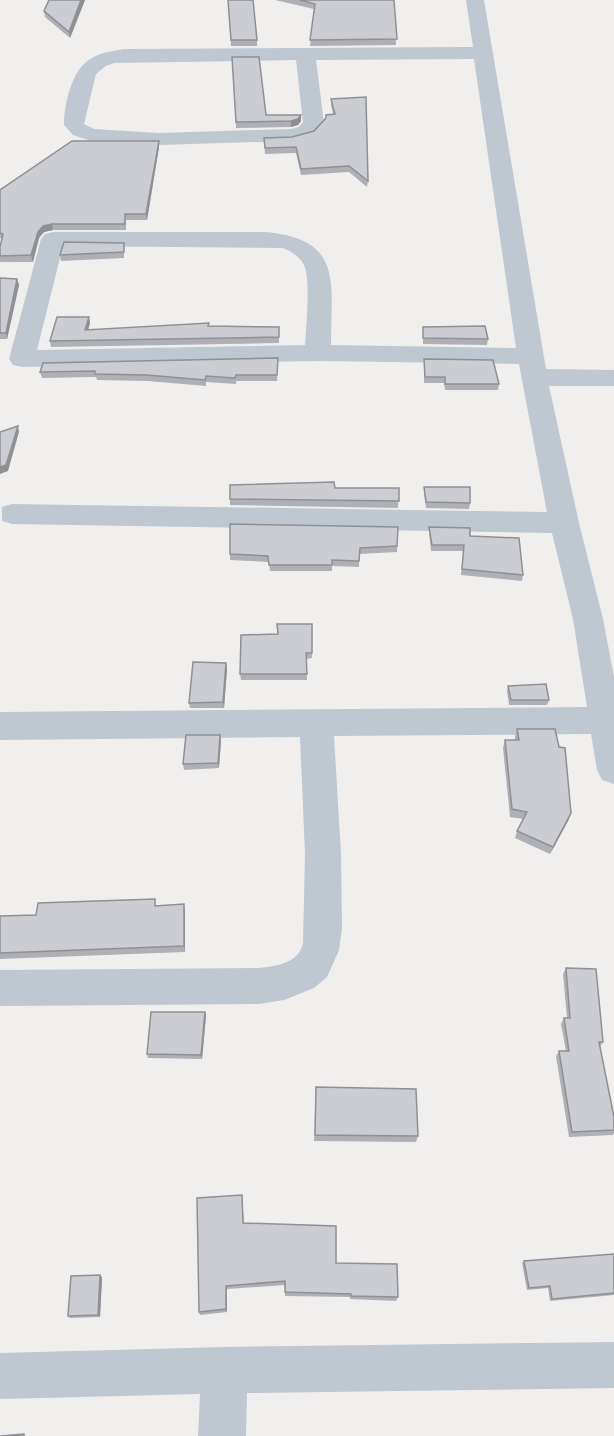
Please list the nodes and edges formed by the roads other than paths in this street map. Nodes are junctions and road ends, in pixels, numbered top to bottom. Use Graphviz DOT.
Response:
graph roads {
  1 [pos="475,0"];
  2 [pos="484,53"];
  3 [pos="305,54"];
  4 [pos="318,353"];
  5 [pos="532,367"];
  6 [pos="614,378"];
  7 [pos="12,514"];
  8 [pos="564,522"];
  9 [pos="606,720"];
  10 [pos="316,723"];
  11 [pos="0,726"];
  12 [pos="614,770"];
  13 [pos="0,988"];
  14 [pos="614,1365"];
  15 [pos="224,1370"];
  16 [pos="0,1376"];
  17 [pos="222,1436"];
  1 -- 2 [label="street"];
  2 -- 3 [label="street"];
  2 -- 5 [label="street"];
  3 -- 3 [label="street"];
  4 -- 4 [label="street"];
  4 -- 5 [label="street"];
  5 -- 6 [label="street"];
  5 -- 8 [label="street"];
  7 -- 8 [label="street"];
  8 -- 9 [label="street"];
  9 -- 10 [label="street"];
  9 -- 12 [label="street"];
  10 -- 11 [label="street"];
  10 -- 13 [label="street"];
  14 -- 15 [label="street"];
  15 -- 16 [label="street"];
  15 -- 17 [label="street"];
}
